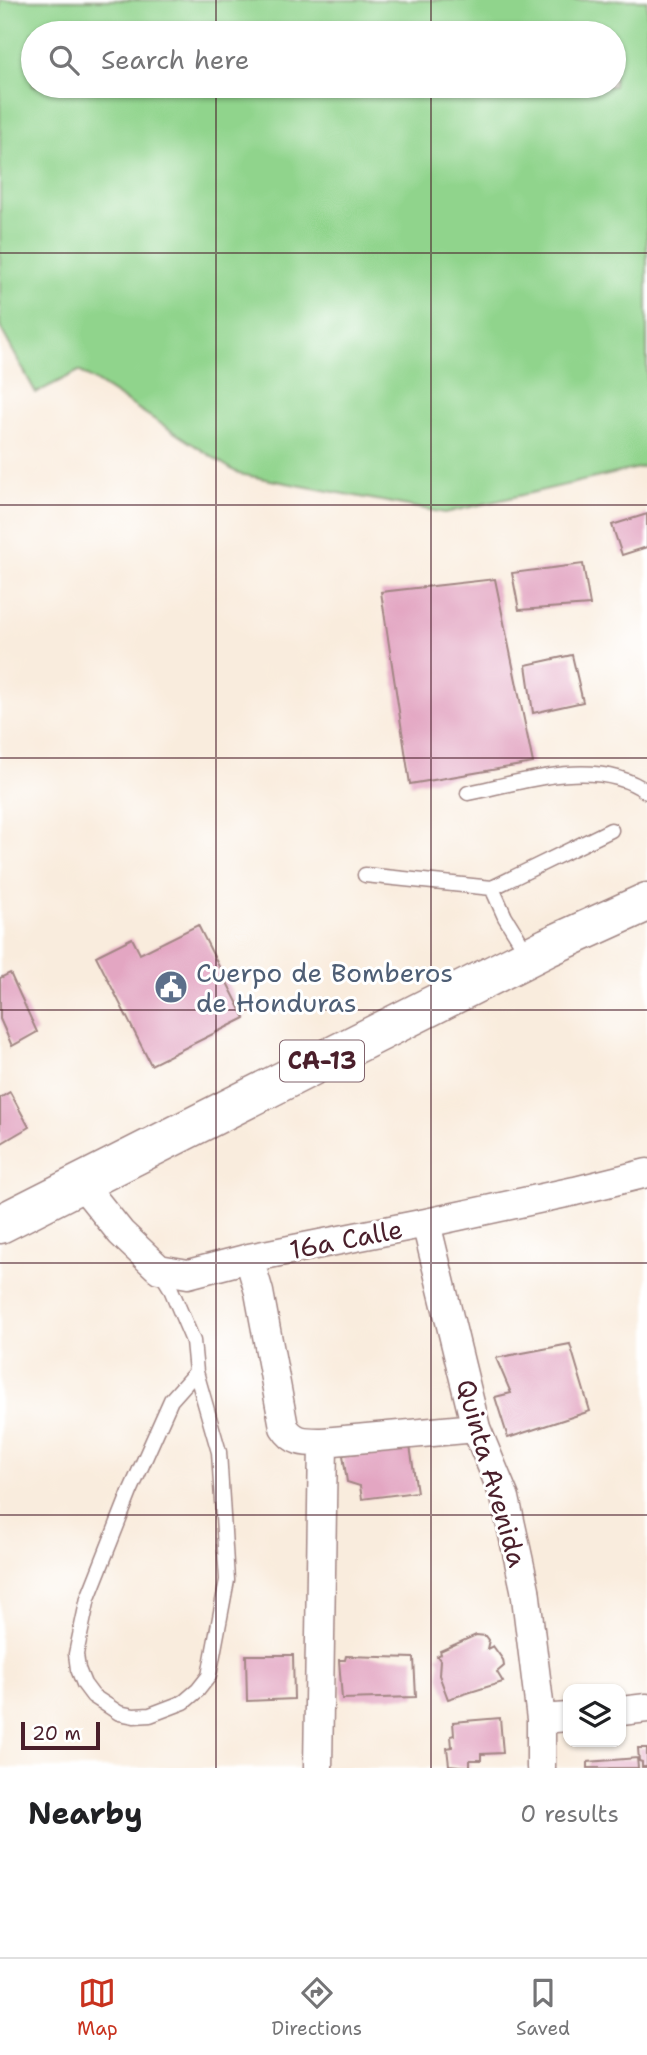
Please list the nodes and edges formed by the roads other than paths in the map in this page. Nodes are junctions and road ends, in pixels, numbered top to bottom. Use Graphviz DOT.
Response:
graph roads {
  1 [pos="647,792"];
  2 [pos="468,793"];
  3 [pos="611,830"];
  4 [pos="365,875"];
  5 [pos="492,888"];
  6 [pos="647,902"];
  7 [pos="530,956"];
  8 [pos="647,1173"];
  9 [pos="81,1183"];
  10 [pos="426,1223"];
  11 [pos="0,1224"];
  12 [pos="249,1258"];
  13 [pos="159,1269"];
  14 [pos="196,1372"];
  15 [pos="476,1428"];
  16 [pos="323,1443"];
  17 [pos="647,1708"];
  18 [pos="626,1710"];
  19 [pos="555,1718"];
  20 [pos="318,1768"];
  21 [pos="541,1768"];
  1 -- 2 [label="lane"];
  3 -- 5 [label="lane"];
  4 -- 5 [label="lane"];
  5 -- 7 [label="lane"];
  6 -- 7 [label="main road, CA-13"];
  7 -- 9 [label="main road, CA-13"];
  8 -- 10 [label="street, 16a Calle"];
  9 -- 11 [label="main road, CA-13"];
  9 -- 13 [label="street"];
  10 -- 12 [label="street, 16a Calle"];
  10 -- 15 [label="street, Quinta Avenida"];
  12 -- 13 [label="street, 16a Calle"];
  12 -- 16 [label="street"];
  13 -- 14 [label="lane"];
  14 -- 14 [label="lane"];
  15 -- 16 [label="street"];
  15 -- 19 [label="street, Quinta Avenida"];
  16 -- 20 [label="street"];
  17 -- 18 [label="street"];
  19 -- 21 [label="street, Quinta Avenida"];
}
